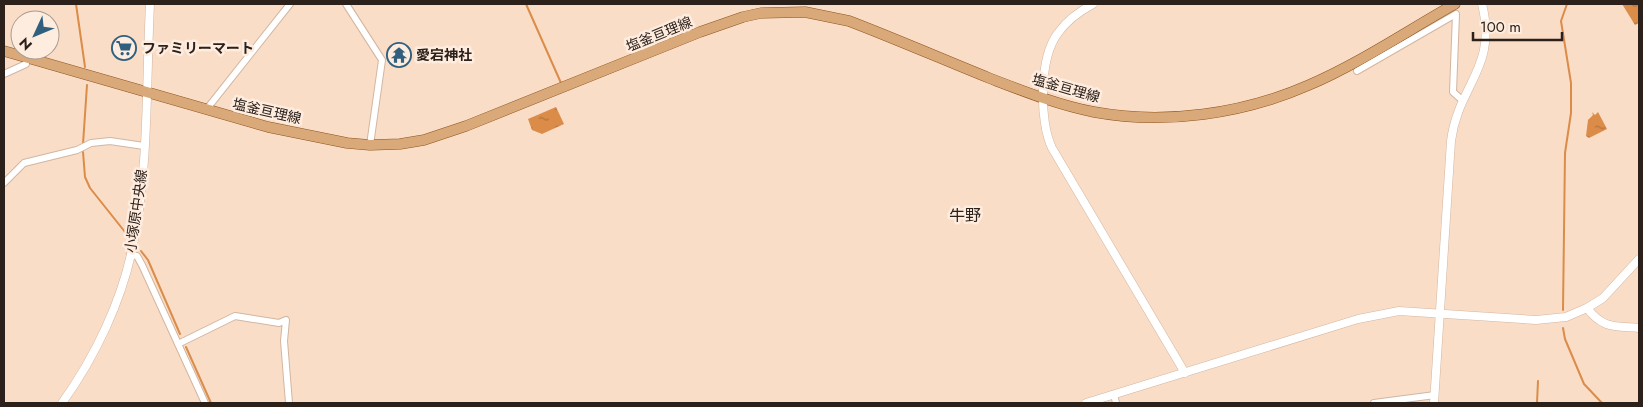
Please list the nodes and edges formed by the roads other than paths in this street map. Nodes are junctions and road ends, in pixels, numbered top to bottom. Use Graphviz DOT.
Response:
graph roads {
  1 [pos="150,4"];
  2 [pos="290,4"];
  3 [pos="346,4"];
  4 [pos="1093,4"];
  5 [pos="1455,4"];
  6 [pos="1482,4"];
  7 [pos="27,60"];
  8 [pos="30,60"];
  9 [pos="1358,71"];
  10 [pos="4,74"];
  11 [pos="146,93"];
  12 [pos="1044,98"];
  13 [pos="1462,100"];
  14 [pos="206,110"];
  15 [pos="370,145"];
  16 [pos="144,146"];
  17 [pos="4,182"];
  18 [pos="130,255"];
  19 [pos="1639,259"];
  20 [pos="1587,308"];
  21 [pos="1440,314"];
  22 [pos="1639,328"];
  23 [pos="178,344"];
  24 [pos="1186,373"];
  25 [pos="1114,394"];
  26 [pos="1434,399"];
  27 [pos="62,403"];
  28 [pos="205,403"];
  29 [pos="288,403"];
  30 [pos="1086,403"];
  31 [pos="1116,403"];
  32 [pos="1374,403"];
  1 -- 11 [label="street, 小塚原中央線"];
  2 -- 14 [label="street"];
  3 -- 15 [label="street"];
  4 -- 12 [label="street"];
  5 -- 12 [label="main road, 塩釜亘理線"];
  6 -- 13 [label="street"];
  7 -- 10 [label="street"];
  8 -- 11 [label="main road, 塩釜亘理線"];
  9 -- 13 [label="street"];
  11 -- 14 [label="main road, 塩釜亘理線"];
  11 -- 16 [label="street, 小塚原中央線"];
  12 -- 15 [label="main road, 塩釜亘理線"];
  12 -- 24 [label="street"];
  13 -- 21 [label="street"];
  14 -- 15 [label="main road, 塩釜亘理線"];
  16 -- 17 [label="street"];
  16 -- 18 [label="street, 小塚原中央線"];
  18 -- 23 [label="street"];
  18 -- 27 [label="street, 小塚原中央線"];
  19 -- 20 [label="street"];
  20 -- 21 [label="street"];
  20 -- 22 [label="street"];
  21 -- 24 [label="street"];
  21 -- 26 [label="street"];
  23 -- 28 [label="street"];
  23 -- 29 [label="street"];
  24 -- 25 [label="street"];
  25 -- 30 [label="street"];
  25 -- 31 [label="street"];
  26 -- 32 [label="street"];
}
